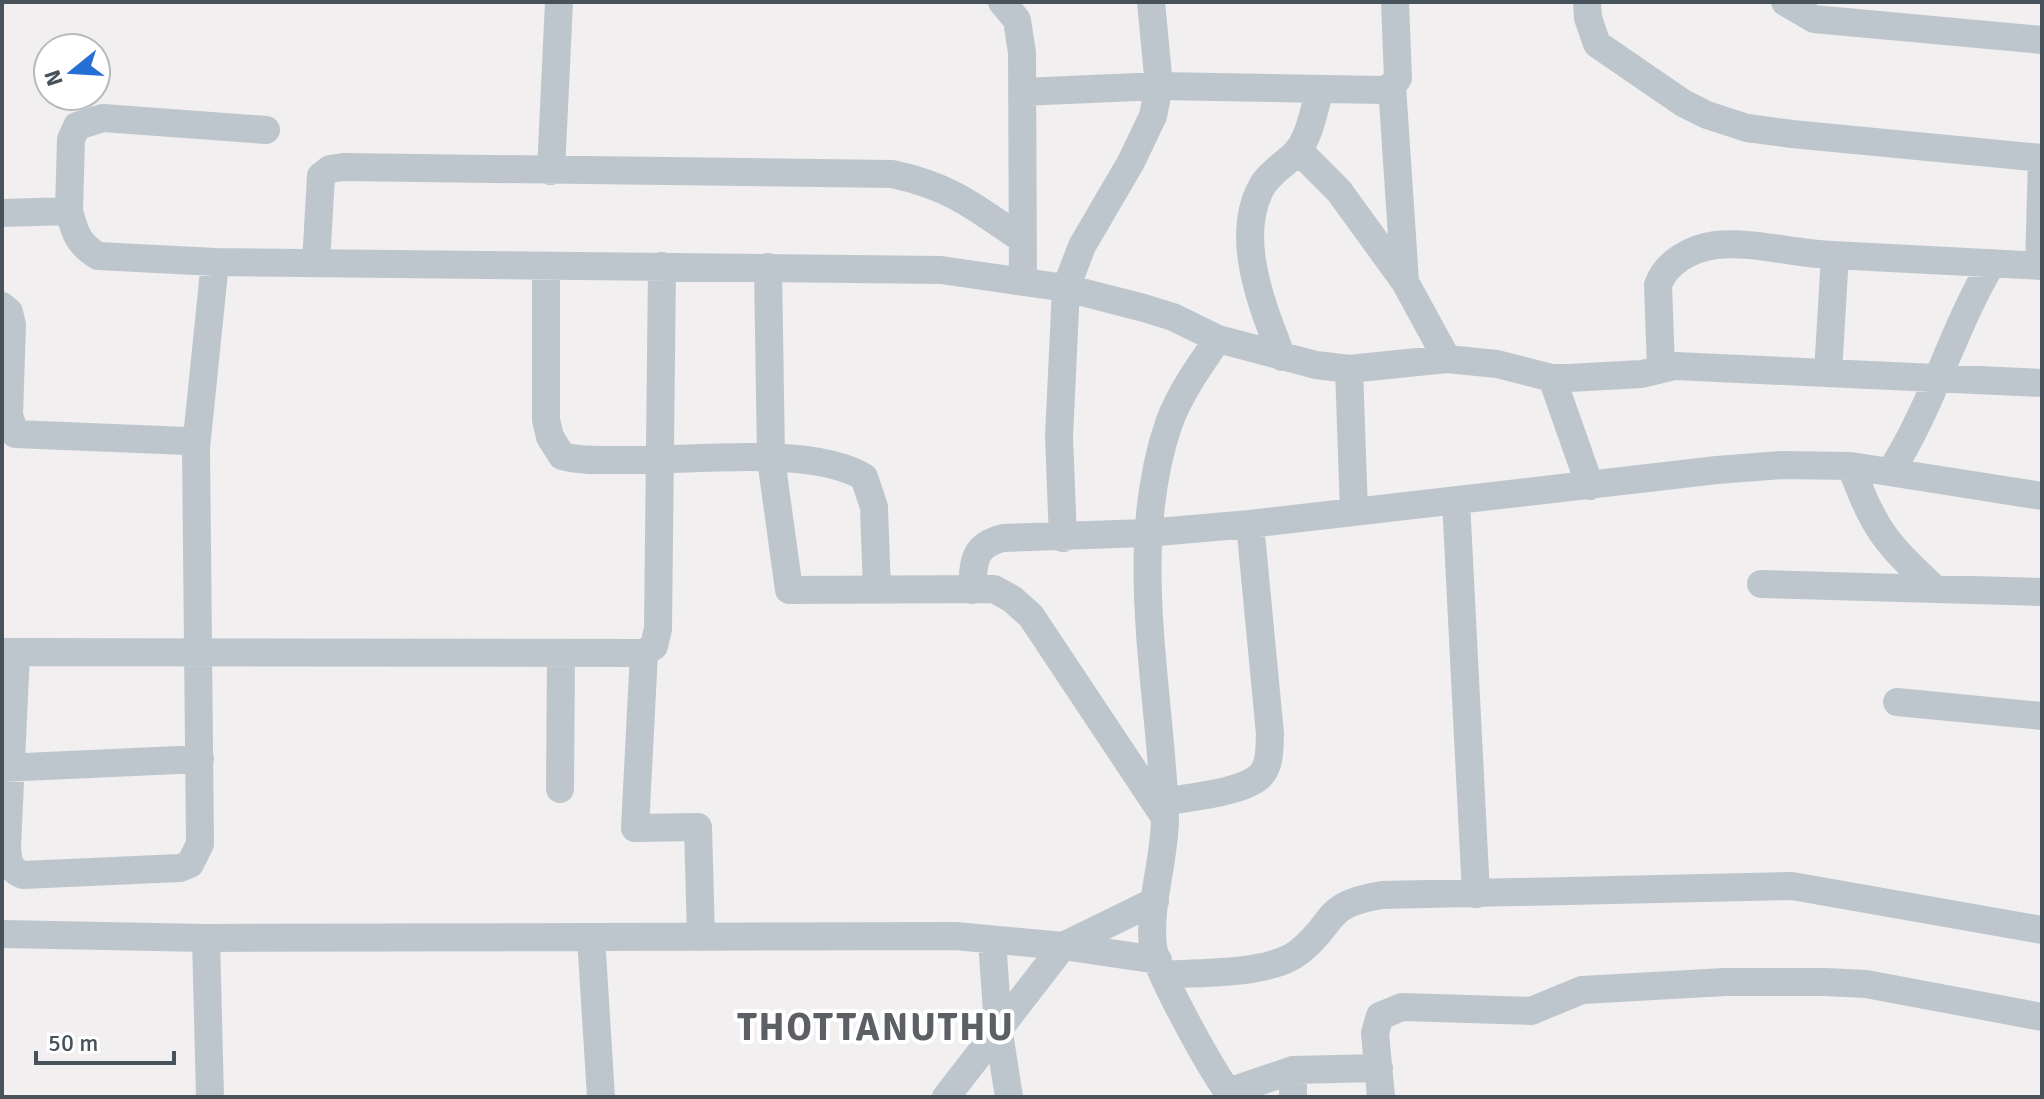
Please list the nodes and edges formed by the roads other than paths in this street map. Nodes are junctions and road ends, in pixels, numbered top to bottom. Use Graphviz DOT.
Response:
graph roads {
  1 [pos="559,2"];
  2 [pos="1002,2"];
  3 [pos="1151,2"];
  4 [pos="1395,2"];
  5 [pos="1587,2"];
  6 [pos="1785,2"];
  7 [pos="2042,40"];
  8 [pos="1159,86"];
  9 [pos="1392,86"];
  10 [pos="1320,89"];
  11 [pos="1022,92"];
  12 [pos="266,130"];
  13 [pos="1298,150"];
  14 [pos="2042,158"];
  15 [pos="551,171"];
  16 [pos="69,211"];
  17 [pos="2,213"];
  18 [pos="1023,240"];
  19 [pos="1835,255"];
  20 [pos="215,262"];
  21 [pos="316,263"];
  22 [pos="1992,263"];
  23 [pos="546,266"];
  24 [pos="662,266"];
  25 [pos="2041,266"];
  26 [pos="768,267"];
  27 [pos="1023,281"];
  28 [pos="1405,282"];
  29 [pos="1066,288"];
  30 [pos="2,306"];
  31 [pos="1218,339"];
  32 [pos="1282,357"];
  33 [pos="1447,359"];
  34 [pos="1349,369"];
  35 [pos="1661,369"];
  36 [pos="1828,373"];
  37 [pos="1552,378"];
  38 [pos="1939,378"];
  39 [pos="2042,383"];
  40 [pos="196,448"];
  41 [pos="771,459"];
  42 [pos="659,461"];
  43 [pos="1851,466"];
  44 [pos="1891,471"];
  45 [pos="1590,486"];
  46 [pos="2042,496"];
  47 [pos="1456,501"];
  48 [pos="1354,511"];
  49 [pos="1250,524"];
  50 [pos="1146,533"];
  51 [pos="1063,538"];
  52 [pos="1761,584"];
  53 [pos="1935,589"];
  54 [pos="877,590"];
  55 [pos="972,590"];
  56 [pos="2042,592"];
  57 [pos="9,652"];
  58 [pos="644,653"];
  59 [pos="200,655"];
  60 [pos="561,656"];
  61 [pos="1897,702"];
  62 [pos="2042,716"];
  63 [pos="200,759"];
  64 [pos="6,768"];
  65 [pos="560,789"];
  66 [pos="1164,809"];
  67 [pos="1476,894"];
  68 [pos="1155,901"];
  69 [pos="2042,930"];
  70 [pos="2,934"];
  71 [pos="591,937"];
  72 [pos="701,937"];
  73 [pos="206,938"];
  74 [pos="992,940"];
  75 [pos="1063,946"];
  76 [pos="1162,967"];
  77 [pos="2042,1017"];
  78 [pos="998,1027"];
  79 [pos="1379,1068"];
  80 [pos="1293,1084"];
  81 [pos="1227,1095"];
  82 [pos="210,1097"];
  83 [pos="601,1097"];
  84 [pos="946,1097"];
  85 [pos="1009,1097"];
  86 [pos="1381,1097"];
  1 -- 15 [label="street"];
  2 -- 11 [label="street"];
  3 -- 8 [label="street"];
  4 -- 9 [label="street"];
  5 -- 14 [label="street"];
  6 -- 7 [label="street"];
  8 -- 10 [label="street"];
  8 -- 11 [label="street"];
  8 -- 29 [label="street"];
  9 -- 10 [label="street"];
  9 -- 28 [label="street"];
  10 -- 13 [label="street"];
  11 -- 18 [label="street"];
  12 -- 16 [label="street"];
  13 -- 28 [label="street"];
  13 -- 32 [label="street"];
  14 -- 25 [label="street"];
  15 -- 18 [label="street"];
  15 -- 21 [label="street"];
  16 -- 17 [label="street"];
  16 -- 20 [label="street"];
  18 -- 27 [label="street"];
  19 -- 22 [label="street"];
  19 -- 35 [label="street"];
  19 -- 36 [label="street"];
  20 -- 21 [label="street"];
  20 -- 40 [label="street"];
  21 -- 23 [label="street"];
  22 -- 25 [label="street"];
  22 -- 38 [label="street"];
  23 -- 24 [label="street"];
  23 -- 42 [label="street"];
  24 -- 26 [label="street"];
  24 -- 42 [label="street"];
  26 -- 27 [label="street"];
  26 -- 41 [label="street"];
  27 -- 29 [label="street"];
  28 -- 33 [label="street"];
  29 -- 31 [label="street"];
  29 -- 51 [label="street"];
  30 -- 40 [label="street"];
  31 -- 32 [label="street"];
  31 -- 50 [label="street"];
  32 -- 34 [label="street"];
  33 -- 34 [label="street"];
  33 -- 37 [label="street"];
  34 -- 48 [label="street"];
  35 -- 36 [label="street"];
  35 -- 37 [label="street"];
  36 -- 38 [label="street"];
  37 -- 45 [label="street"];
  38 -- 39 [label="street"];
  38 -- 44 [label="street"];
  40 -- 59 [label="street"];
  41 -- 42 [label="street"];
  41 -- 54 [label="street"];
  41 -- 54 [label="street"];
  42 -- 58 [label="street"];
  43 -- 44 [label="street"];
  43 -- 45 [label="street"];
  43 -- 53 [label="street"];
  44 -- 46 [label="street"];
  45 -- 47 [label="street"];
  47 -- 48 [label="street"];
  47 -- 67 [label="street"];
  48 -- 49 [label="street"];
  49 -- 50 [label="street"];
  49 -- 66 [label="street"];
  50 -- 51 [label="street"];
  50 -- 66 [label="street"];
  51 -- 55 [label="street"];
  52 -- 53 [label="street"];
  53 -- 56 [label="street"];
  54 -- 55 [label="street"];
  55 -- 66 [label="street"];
  57 -- 59 [label="street"];
  57 -- 64 [label="street"];
  58 -- 60 [label="street"];
  58 -- 72 [label="street"];
  59 -- 60 [label="street"];
  59 -- 63 [label="street"];
  60 -- 65 [label="street"];
  61 -- 62 [label="street"];
  63 -- 64 [label="street"];
  63 -- 64 [label="street"];
  66 -- 68 [label="street"];
  67 -- 69 [label="street"];
  67 -- 76 [label="street"];
  68 -- 75 [label="street"];
  68 -- 76 [label="street"];
  70 -- 73 [label="street"];
  71 -- 72 [label="street"];
  71 -- 73 [label="street"];
  71 -- 83 [label="street"];
  72 -- 74 [label="street"];
  73 -- 82 [label="street"];
  74 -- 75 [label="street"];
  74 -- 78 [label="street"];
  75 -- 76 [label="street"];
  75 -- 78 [label="street"];
  76 -- 81 [label="street"];
  77 -- 79 [label="street"];
  78 -- 84 [label="street"];
  78 -- 85 [label="street"];
  79 -- 80 [label="street"];
  79 -- 86 [label="street"];
  80 -- 81 [label="street"];
}
